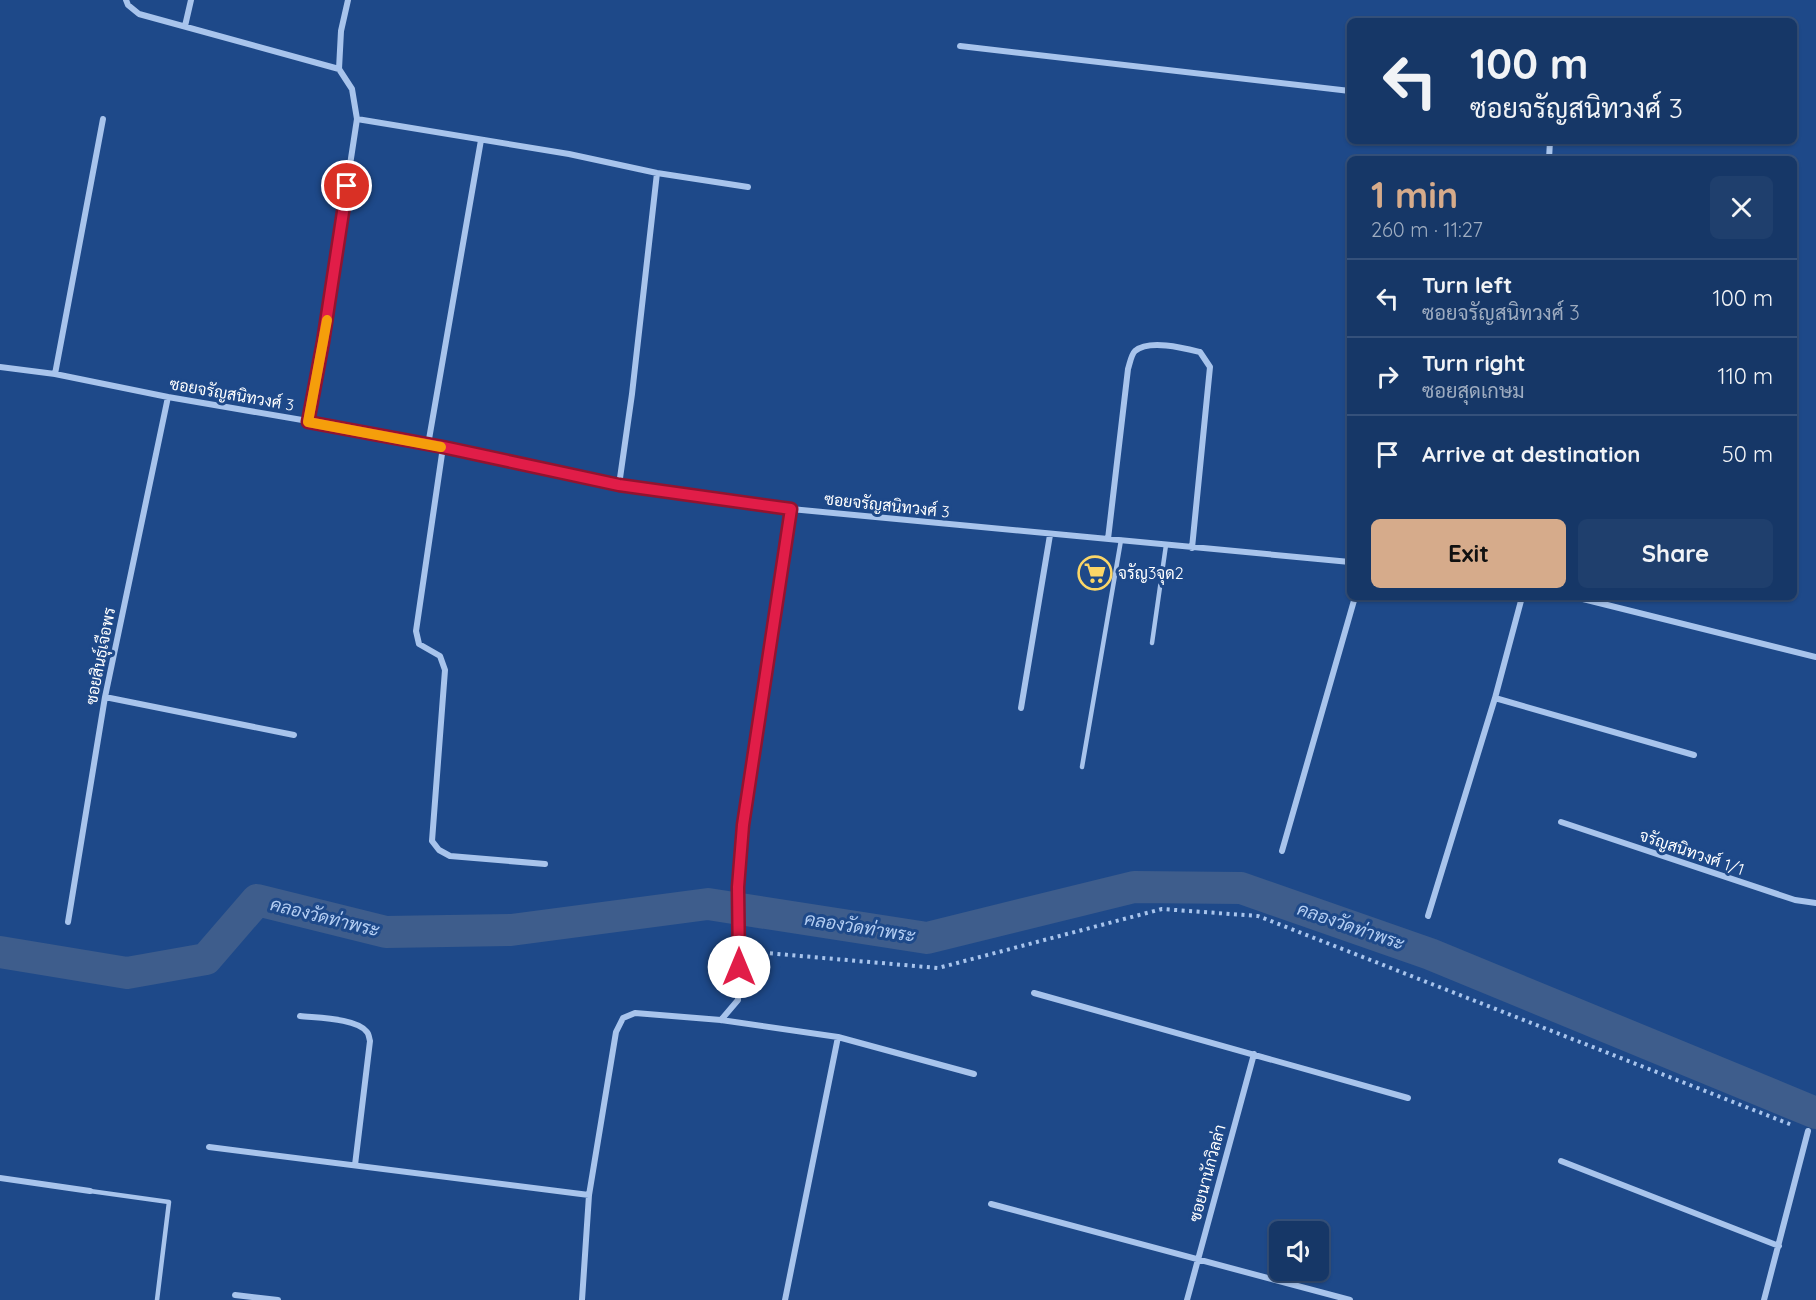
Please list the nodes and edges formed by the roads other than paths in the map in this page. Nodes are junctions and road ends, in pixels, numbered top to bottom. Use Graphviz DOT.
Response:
graph roads {
  1 [pos="126,0"];
  2 [pos="191,0"];
  3 [pos="348,0"];
  4 [pos="185,26"];
  5 [pos="960,46"];
  6 [pos="339,69"];
  7 [pos="1347,91"];
  8 [pos="103,119"];
  9 [pos="357,119"];
  10 [pos="481,141"];
  11 [pos="657,173"];
  12 [pos="747,187"];
  13 [pos="0,367"];
  14 [pos="55,374"];
  15 [pos="168,397"];
  16 [pos="308,422"];
  17 [pos="428,445"];
  18 [pos="443,447"];
  19 [pos="619,485"];
  20 [pos="791,509"];
  21 [pos="1050,535"];
  22 [pos="1108,539"];
  23 [pos="1121,540"];
  24 [pos="1166,545"];
  25 [pos="1192,548"];
  26 [pos="1347,562"];
  27 [pos="1354,600"];
  28 [pos="1521,600"];
  29 [pos="1587,600"];
  30 [pos="1152,643"];
  31 [pos="1816,657"];
  32 [pos="105,697"];
  33 [pos="1495,698"];
  34 [pos="1022,708"];
  35 [pos="294,735"];
  36 [pos="1694,754"];
  37 [pos="1082,767"];
  38 [pos="1561,822"];
  39 [pos="1282,851"];
  40 [pos="545,864"];
  41 [pos="1816,903"];
  42 [pos="1428,916"];
  43 [pos="68,922"];
  44 [pos="1034,993"];
  45 [pos="300,1016"];
  46 [pos="721,1020"];
  47 [pos="838,1037"];
  48 [pos="1254,1054"];
  49 [pos="974,1074"];
  50 [pos="1408,1098"];
  51 [pos="1808,1131"];
  52 [pos="209,1147"];
  53 [pos="1561,1161"];
  54 [pos="355,1166"];
  55 [pos="0,1178"];
  56 [pos="90,1191"];
  57 [pos="590,1195"];
  58 [pos="991,1204"];
  59 [pos="1779,1246"];
  60 [pos="1198,1259"];
  61 [pos="236,1295"];
  62 [pos="157,1300"];
  63 [pos="278,1300"];
  64 [pos="582,1300"];
  65 [pos="785,1300"];
  66 [pos="1187,1300"];
  67 [pos="1350,1300"];
  68 [pos="1764,1300"];
  1 -- 4 [label="street"];
  2 -- 4 [label="street"];
  3 -- 6 [label="street"];
  4 -- 6 [label="street"];
  5 -- 7 [label="street"];
  6 -- 9 [label="street"];
  8 -- 14 [label="street"];
  9 -- 10 [label="street"];
  9 -- 16 [label="street"];
  10 -- 11 [label="street"];
  10 -- 17 [label="street"];
  11 -- 12 [label="street"];
  11 -- 19 [label="street"];
  13 -- 14 [label="street, ซอยจรัญสนิทวงศ์ 3"];
  14 -- 15 [label="street, ซอยจรัญสนิทวงศ์ 3"];
  15 -- 16 [label="street, ซอยจรัญสนิทวงศ์ 3"];
  15 -- 32 [label="street, ซอยสินธุ์เจือพร"];
  16 -- 17 [label="street, ซอยจรัญสนิทวงศ์ 3"];
  17 -- 18 [label="street, ซอยจรัญสนิทวงศ์ 3"];
  18 -- 19 [label="street, ซอยจรัญสนิทวงศ์ 3"];
  18 -- 40 [label="street"];
  19 -- 20 [label="street, ซอยจรัญสนิทวงศ์ 3"];
  20 -- 21 [label="street, ซอยจรัญสนิทวงศ์ 3"];
  20 -- 46 [label="street"];
  21 -- 22 [label="street, ซอยจรัญสนิทวงศ์ 3"];
  21 -- 34 [label="street"];
  22 -- 23 [label="street, ซอยจรัญสนิทวงศ์ 3"];
  22 -- 25 [label="street"];
  23 -- 24 [label="street, ซอยจรัญสนิทวงศ์ 3"];
  23 -- 37 [label="lane"];
  24 -- 25 [label="street, ซอยจรัญสนิทวงศ์ 3"];
  24 -- 30 [label="lane"];
  25 -- 26 [label="street, ซอยจรัญสนิทวงศ์ 3"];
  27 -- 39 [label="street"];
  28 -- 33 [label="street"];
  29 -- 31 [label="street"];
  32 -- 35 [label="street"];
  32 -- 43 [label="street, ซอยสินธุ์เจือพร"];
  33 -- 36 [label="street"];
  33 -- 42 [label="street"];
  38 -- 41 [label="street, จรัญสนิทวงศ์ 1/1"];
  44 -- 48 [label="street"];
  45 -- 54 [label="street"];
  46 -- 47 [label="street"];
  46 -- 57 [label="street"];
  47 -- 49 [label="street"];
  47 -- 65 [label="street"];
  48 -- 50 [label="street"];
  48 -- 60 [label="street, ซอยนานักวิลล่า"];
  51 -- 59 [label="street"];
  52 -- 54 [label="street"];
  53 -- 59 [label="street"];
  54 -- 57 [label="street"];
  55 -- 56 [label="street"];
  56 -- 62 [label="lane"];
  57 -- 64 [label="street"];
  58 -- 60 [label="street"];
  59 -- 68 [label="street"];
  60 -- 66 [label="street, ซอยนานักวิลล่า"];
  60 -- 67 [label="street"];
  61 -- 63 [label="street"];
}
